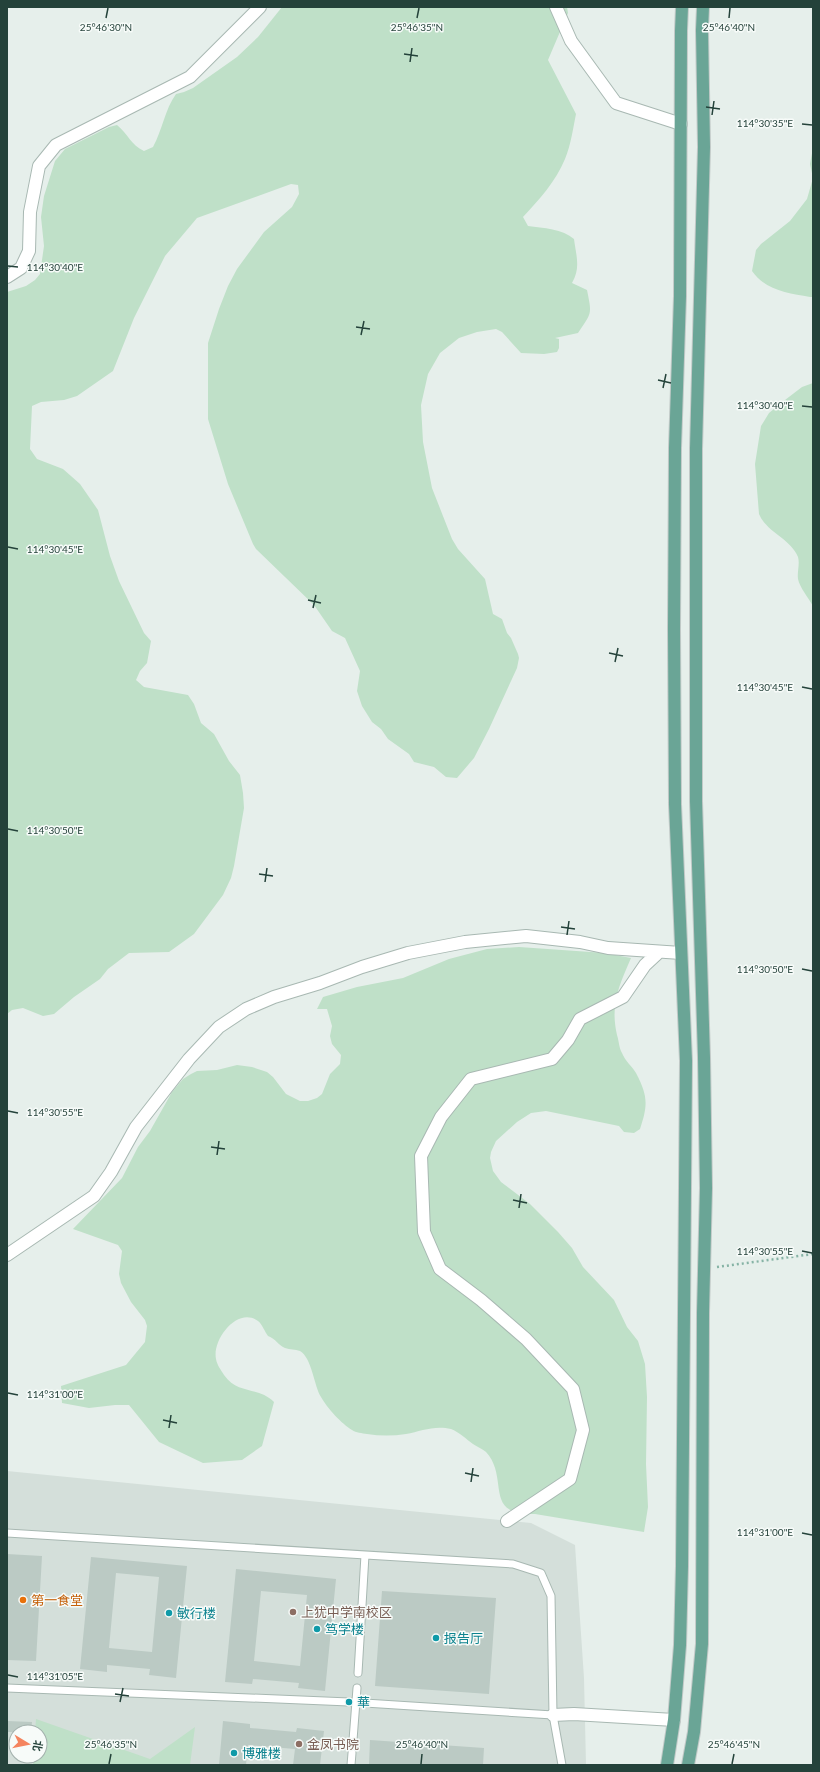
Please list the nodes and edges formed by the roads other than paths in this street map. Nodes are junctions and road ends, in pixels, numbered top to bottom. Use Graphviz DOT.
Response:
graph roads {
  1 [pos="260,7"];
  2 [pos="556,7"];
  3 [pos="682,7"];
  4 [pos="703,7"];
  5 [pos="681,124"];
  6 [pos="7,277"];
  7 [pos="659,952"];
  8 [pos="681,953"];
  9 [pos="7,1255"];
  10 [pos="507,1521"];
  11 [pos="7,1533"];
  12 [pos="365,1555"];
  13 [pos="358,1673"];
  14 [pos="7,1688"];
  15 [pos="357,1688"];
  16 [pos="356,1702"];
  17 [pos="553,1715"];
  18 [pos="674,1720"];
  19 [pos="353,1740"];
  20 [pos="352,1753"];
  21 [pos="351,1765"];
  22 [pos="562,1765"];
  23 [pos="667,1765"];
  24 [pos="688,1765"];
  1 -- 6 [label="street"];
  2 -- 5 [label="street"];
  3 -- 5 [label="main road"];
  4 -- 24 [label="main road"];
  5 -- 8 [label="main road"];
  7 -- 8 [label="street"];
  7 -- 9 [label="street"];
  7 -- 10 [label="street"];
  8 -- 18 [label="main road"];
  11 -- 12 [label="lane"];
  12 -- 13 [label="lane"];
  12 -- 17 [label="lane"];
  14 -- 16 [label="lane"];
  15 -- 16 [label="lane"];
  16 -- 17 [label="lane"];
  16 -- 19 [label="lane"];
  17 -- 18 [label="street"];
  17 -- 22 [label="lane"];
  18 -- 23 [label="main road"];
  20 -- 21 [label="lane"];
}
